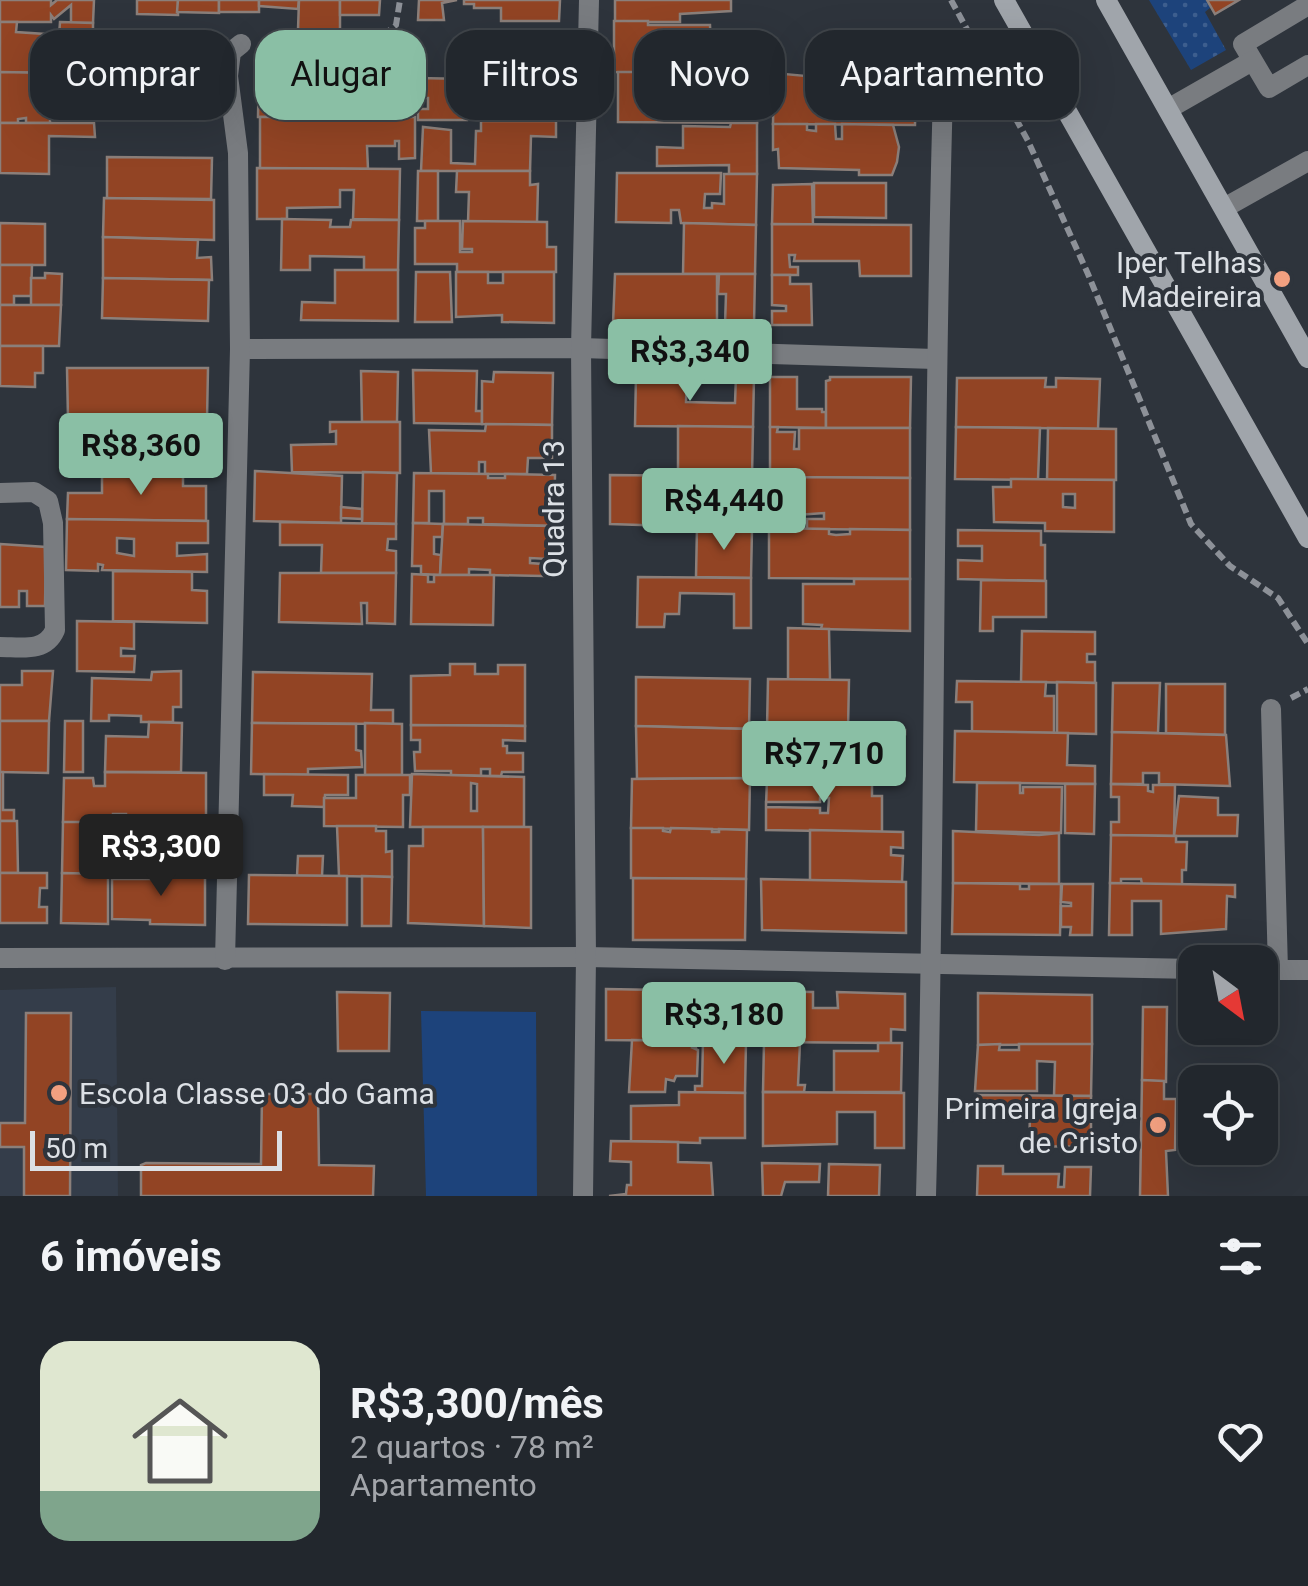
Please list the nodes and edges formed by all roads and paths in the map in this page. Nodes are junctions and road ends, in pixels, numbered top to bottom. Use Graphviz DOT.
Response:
graph roads {
  1 [pos="400,0"];
  2 [pos="590,0"];
  3 [pos="951,0"];
  4 [pos="1004,0"];
  5 [pos="1106,0"];
  6 [pos="1308,5"];
  7 [pos="242,44"];
  8 [pos="1252,61"];
  9 [pos="1308,65"];
  10 [pos="1168,109"];
  11 [pos="942,120"];
  12 [pos="1308,162"];
  13 [pos="1224,208"];
  14 [pos="581,348"];
  15 [pos="240,349"];
  16 [pos="1308,358"];
  17 [pos="935,359"];
  18 [pos="0,493"];
  19 [pos="1308,538"];
  20 [pos="1308,644"];
  21 [pos="0,647"];
  22 [pos="1271,709"];
  23 [pos="1269,945"];
  24 [pos="586,957"];
  25 [pos="0,958"];
  26 [pos="225,960"];
  27 [pos="932,965"];
  28 [pos="1178,969"];
  29 [pos="1278,970"];
  30 [pos="1308,970"];
  31 [pos="583,1196"];
  32 [pos="926,1196"];
  1 -- 7 [label="path"];
  2 -- 14 [label="street, Quadra 13"];
  3 -- 20 [label="path"];
  4 -- 19 [label="main road"];
  5 -- 10 [label="main road"];
  6 -- 8 [label="street"];
  7 -- 15 [label="street"];
  8 -- 9 [label="street"];
  8 -- 10 [label="street"];
  10 -- 13 [label="main road"];
  11 -- 17 [label="street"];
  12 -- 13 [label="street"];
  13 -- 16 [label="main road"];
  14 -- 15 [label="street"];
  14 -- 17 [label="street"];
  14 -- 24 [label="street, Quadra 13"];
  15 -- 26 [label="street"];
  17 -- 27 [label="street"];
  18 -- 21 [label="street"];
  22 -- 23 [label="street"];
  24 -- 26 [label="street"];
  24 -- 27 [label="street"];
  24 -- 31 [label="street, Quadra 13"];
  25 -- 26 [label="street"];
  27 -- 28 [label="street"];
  27 -- 32 [label="street"];
  29 -- 30 [label="street"];
}
